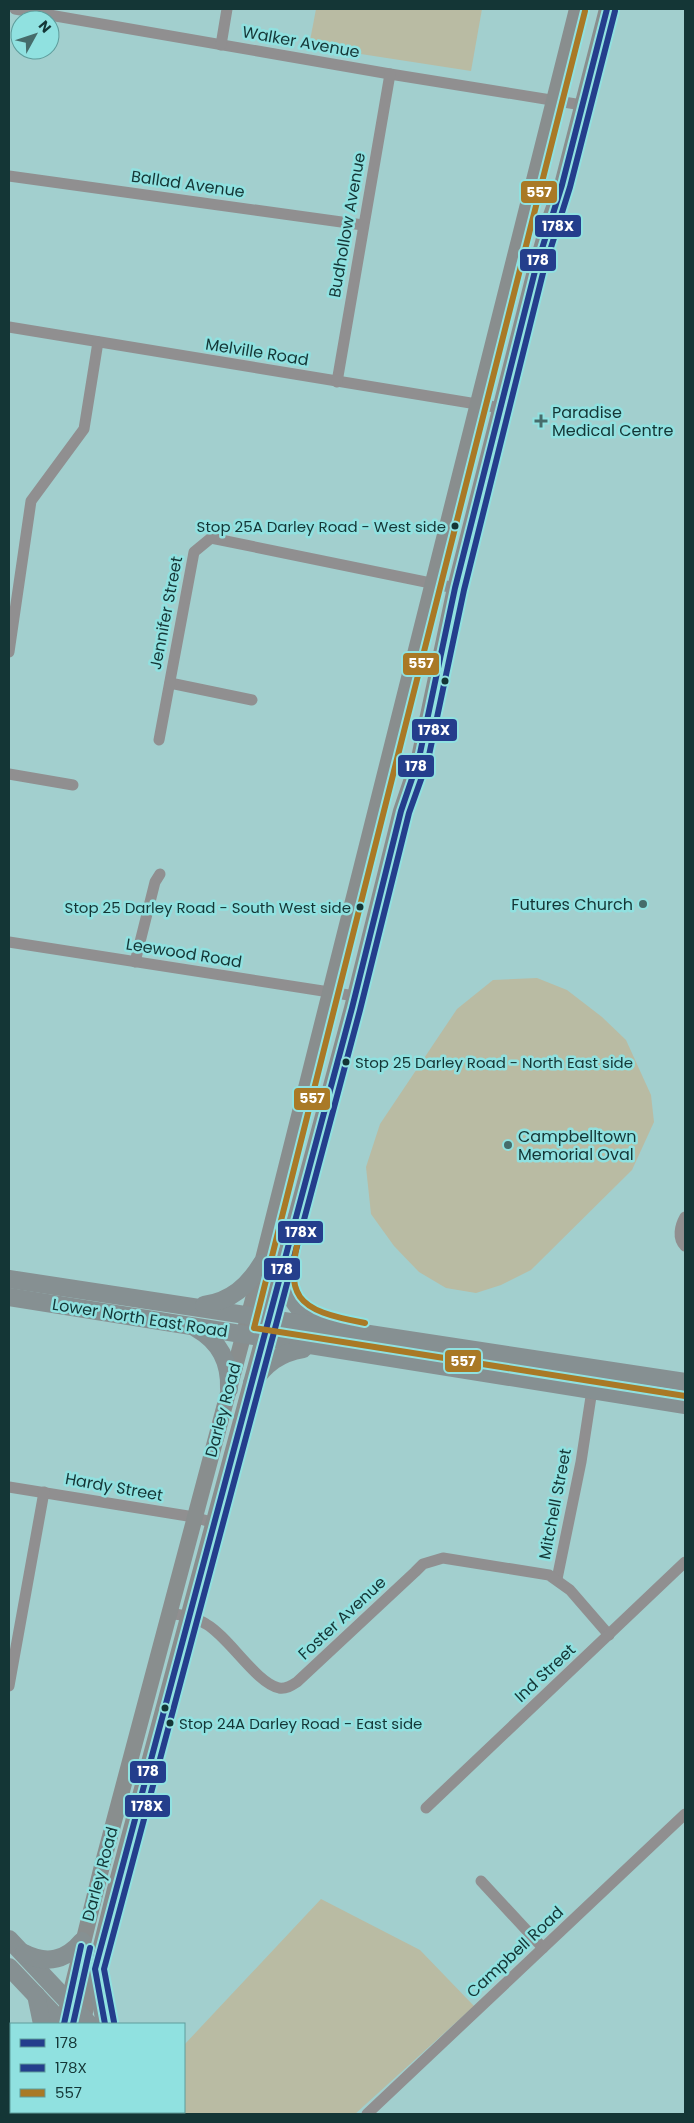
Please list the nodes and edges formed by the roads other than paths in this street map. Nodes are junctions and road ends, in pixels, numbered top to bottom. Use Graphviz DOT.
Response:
graph roads {
  1 [pos="15,9"];
  2 [pos="227,9"];
  3 [pos="577,9"];
  4 [pos="607,9"];
  5 [pos="221,45"];
  6 [pos="390,74"];
  7 [pos="556,99"];
  8 [pos="582,105"];
  9 [pos="9,176"];
  10 [pos="363,225"];
  11 [pos="9,327"];
  12 [pos="98,342"];
  13 [pos="336,382"];
  14 [pos="477,405"];
  15 [pos="501,408"];
  16 [pos="432,583"];
  17 [pos="455,588"];
  18 [pos="9,652"];
  19 [pos="170,683"];
  20 [pos="252,700"];
  21 [pos="160,740"];
  22 [pos="9,774"];
  23 [pos="73,785"];
  24 [pos="160,874"];
  25 [pos="9,942"];
  26 [pos="135,962"];
  27 [pos="329,993"];
  28 [pos="355,996"];
  29 [pos="685,1217"];
  30 [pos="685,1246"];
  31 [pos="285,1256"];
  32 [pos="262,1263"];
  33 [pos="9,1279"];
  34 [pos="9,1296"];
  35 [pos="196,1306"];
  36 [pos="249,1315"];
  37 [pos="269,1318"];
  38 [pos="192,1326"];
  39 [pos="332,1327"];
  40 [pos="243,1335"];
  41 [pos="264,1339"];
  42 [pos="314,1347"];
  43 [pos="685,1382"];
  44 [pos="252,1383"];
  45 [pos="229,1389"];
  46 [pos="592,1390"];
  47 [pos="685,1405"];
  48 [pos="9,1487"];
  49 [pos="44,1492"];
  50 [pos="194,1518"];
  51 [pos="214,1523"];
  52 [pos="685,1562"];
  53 [pos="557,1579"];
  54 [pos="169,1613"];
  55 [pos="189,1616"];
  56 [pos="609,1635"];
  57 [pos="9,1686"];
  58 [pos="426,1808"];
  59 [pos="685,1814"];
  60 [pos="480,1881"];
  61 [pos="82,1941"];
  62 [pos="13,1944"];
  63 [pos="543,1948"];
  64 [pos="9,1967"];
  65 [pos="95,1969"];
  66 [pos="36,1995"];
  67 [pos="68,2002"];
  68 [pos="85,2022"];
  69 [pos="42,2023"];
  70 [pos="62,2023"];
  71 [pos="63,2023"];
  72 [pos="105,2023"];
  73 [pos="367,2114"];
  1 -- 5 [label="street, Walker Avenue"];
  2 -- 5 [label="street"];
  3 -- 7 [label="main road, Darley Road"];
  4 -- 8 [label="main road, Darley Road"];
  5 -- 6 [label="street, Walker Avenue"];
  6 -- 7 [label="street, Walker Avenue"];
  6 -- 10 [label="street, Budhollow Avenue"];
  7 -- 8 [label="street, Walker Avenue"];
  7 -- 14 [label="main road, Darley Road"];
  8 -- 15 [label="main road, Darley Road"];
  9 -- 10 [label="street, Ballad Avenue"];
  10 -- 13 [label="street, Budhollow Avenue"];
  11 -- 12 [label="street, Melville Road"];
  12 -- 13 [label="street, Melville Road"];
  12 -- 18 [label="street"];
  13 -- 14 [label="street, Melville Road"];
  14 -- 15 [label="street, Melville Road"];
  14 -- 16 [label="main road, Darley Road"];
  15 -- 17 [label="main road, Darley Road"];
  16 -- 17 [label="street, Jennifer Street"];
  16 -- 19 [label="street, Jennifer Street"];
  16 -- 27 [label="main road, Darley Road"];
  17 -- 28 [label="main road, Darley Road"];
  19 -- 20 [label="street"];
  19 -- 21 [label="street, Jennifer Street"];
  22 -- 23 [label="street"];
  24 -- 26 [label="street"];
  25 -- 26 [label="street, Leewood Road"];
  26 -- 27 [label="street, Leewood Road"];
  27 -- 28 [label="street, Leewood Road"];
  27 -- 32 [label="main road, Darley Road"];
  28 -- 31 [label="main road, Darley Road"];
  29 -- 30 [label="street"];
  31 -- 37 [label="main road, Darley Road"];
  31 -- 39 [label="main road"];
  32 -- 35 [label="main road"];
  32 -- 36 [label="main road, Darley Road"];
  33 -- 35 [label="main road, Lower North East Road"];
  34 -- 38 [label="main road, Lower North East Road"];
  35 -- 36 [label="main road, Lower North East Road"];
  36 -- 37 [label="main road, Lower North East Road"];
  36 -- 40 [label="main road, Darley Road"];
  37 -- 39 [label="main road, Lower North East Road"];
  37 -- 41 [label="main road, Darley Road"];
  38 -- 40 [label="main road, Lower North East Road"];
  38 -- 45 [label="main road"];
  39 -- 43 [label="main road, Lower North East Road"];
  40 -- 41 [label="main road, Lower North East Road"];
  40 -- 45 [label="main road, Darley Road"];
  41 -- 42 [label="main road, Lower North East Road"];
  41 -- 44 [label="main road, Darley Road"];
  42 -- 44 [label="main road"];
  42 -- 46 [label="main road, Lower North East Road"];
  44 -- 51 [label="main road, Darley Road"];
  45 -- 50 [label="main road, Darley Road"];
  46 -- 47 [label="main road, Lower North East Road"];
  46 -- 53 [label="street, Mitchell Street"];
  48 -- 49 [label="street, Hardy Street"];
  49 -- 50 [label="street, Hardy Street"];
  49 -- 57 [label="street"];
  50 -- 51 [label="street, Hardy Street"];
  50 -- 54 [label="main road, Darley Road"];
  51 -- 55 [label="main road, Darley Road"];
  52 -- 56 [label="street, Ind Street"];
  53 -- 55 [label="street, Foster Avenue"];
  53 -- 56 [label="street, Mitchell Street"];
  54 -- 55 [label="street, Foster Avenue"];
  54 -- 61 [label="main road, Darley Road"];
  55 -- 65 [label="main road, Darley Road"];
  56 -- 58 [label="street, Ind Street"];
  59 -- 63 [label="street, Campbell Road"];
  60 -- 63 [label="street"];
  61 -- 62 [label="main road"];
  61 -- 67 [label="main road, Darley Road"];
  62 -- 67 [label="main road"];
  63 -- 73 [label="street, Campbell Road"];
  64 -- 66 [label="main road"];
  65 -- 68 [label="main road, Darley Road"];
  65 -- 72 [label="main road"];
  66 -- 69 [label="main road"];
  66 -- 70 [label="main road"];
  67 -- 68 [label="main road"];
  67 -- 71 [label="main road, Darley Road"];
}
